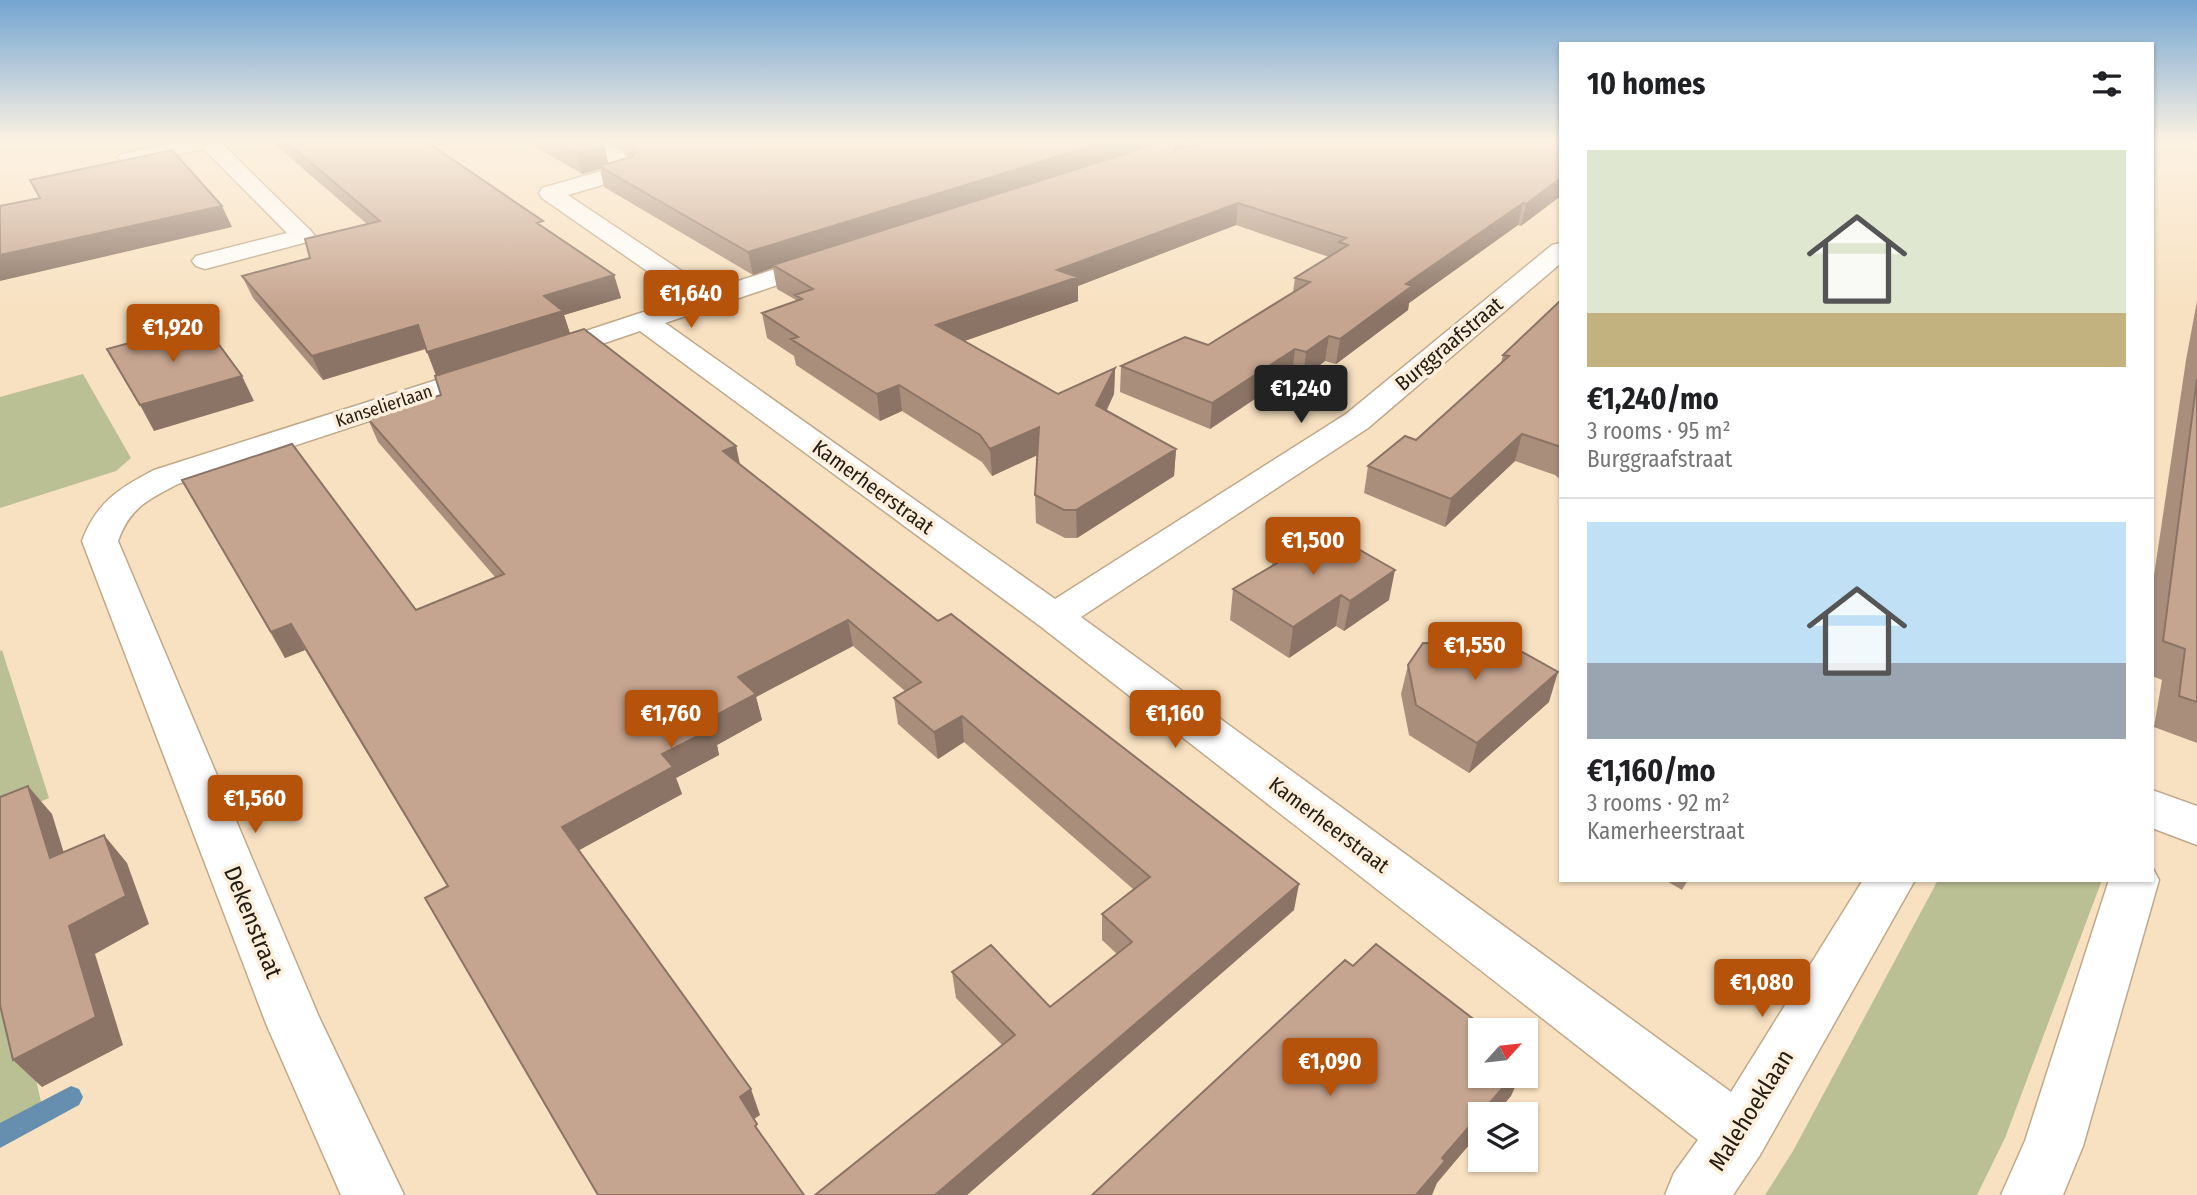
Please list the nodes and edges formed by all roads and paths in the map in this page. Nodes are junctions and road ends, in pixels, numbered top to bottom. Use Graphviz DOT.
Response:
graph roads {
  1 [pos="266,196"];
  2 [pos="554,196"];
  3 [pos="1559,252"];
  4 [pos="849,253"];
  5 [pos="205,261"];
  6 [pos="705,299"];
  7 [pos="644,321"];
  8 [pos="166,477"];
  9 [pos="1054,617"];
  10 [pos="1889,882"];
  11 [pos="2133,882"];
  12 [pos="1739,1134"];
  13 [pos="373,1195"];
  14 [pos="1696,1195"];
  15 [pos="2032,1195"];
  1 -- 5 [label="street"];
  2 -- 6 [label="street"];
  3 -- 9 [label="street, Burggraafstraat"];
  4 -- 6 [label="street, Kanselierlaan"];
  6 -- 7 [label="street, Kanselierlaan"];
  7 -- 8 [label="street, Kanselierlaan"];
  7 -- 9 [label="street, Kamerheerstraat"];
  8 -- 13 [label="street, Dekenstraat"];
  9 -- 12 [label="street, Kamerheerstraat"];
  10 -- 12 [label="street, Malehoeklaan"];
  11 -- 15 [label="street"];
  12 -- 14 [label="street, Malehoeklaan"];
}
